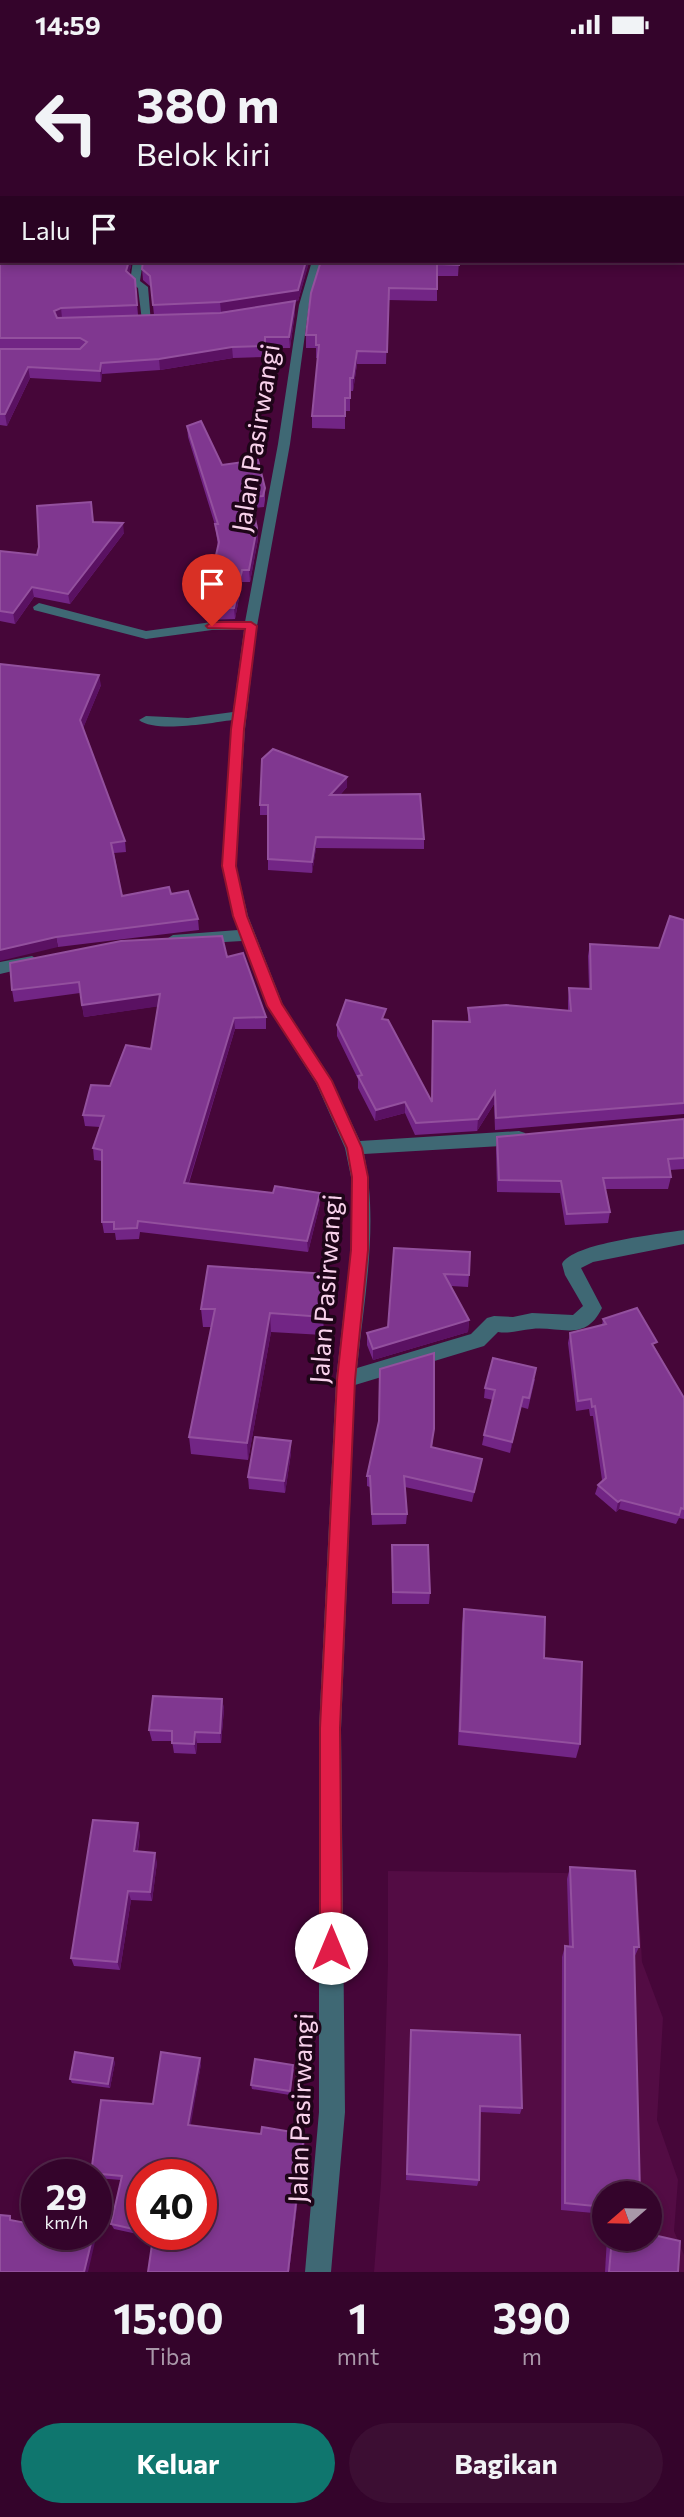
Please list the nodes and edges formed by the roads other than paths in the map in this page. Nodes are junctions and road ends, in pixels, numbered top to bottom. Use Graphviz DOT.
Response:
graph roads {
  1 [pos="138,263"];
  2 [pos="316,263"];
  3 [pos="159,320"];
  4 [pos="39,607"];
  5 [pos="251,626"];
  6 [pos="239,715"];
  7 [pos="146,720"];
  8 [pos="247,935"];
  9 [pos="160,941"];
  10 [pos="52,957"];
  11 [pos="0,968"];
  12 [pos="530,1137"];
  13 [pos="355,1148"];
  14 [pos="684,1237"];
  15 [pos="346,1380"];
  16 [pos="318,2272"];
  1 -- 3 [label="street"];
  2 -- 5 [label="street, Jalan Pasirwangi"];
  4 -- 5 [label="street"];
  5 -- 6 [label="street, Jalan Pasirwangi"];
  6 -- 7 [label="street"];
  6 -- 8 [label="street, Jalan Pasirwangi"];
  8 -- 9 [label="street"];
  8 -- 13 [label="street, Jalan Pasirwangi"];
  10 -- 11 [label="street"];
  12 -- 13 [label="street"];
  13 -- 15 [label="street, Jalan Pasirwangi"];
  14 -- 15 [label="street"];
  15 -- 16 [label="street, Jalan Pasirwangi"];
}
